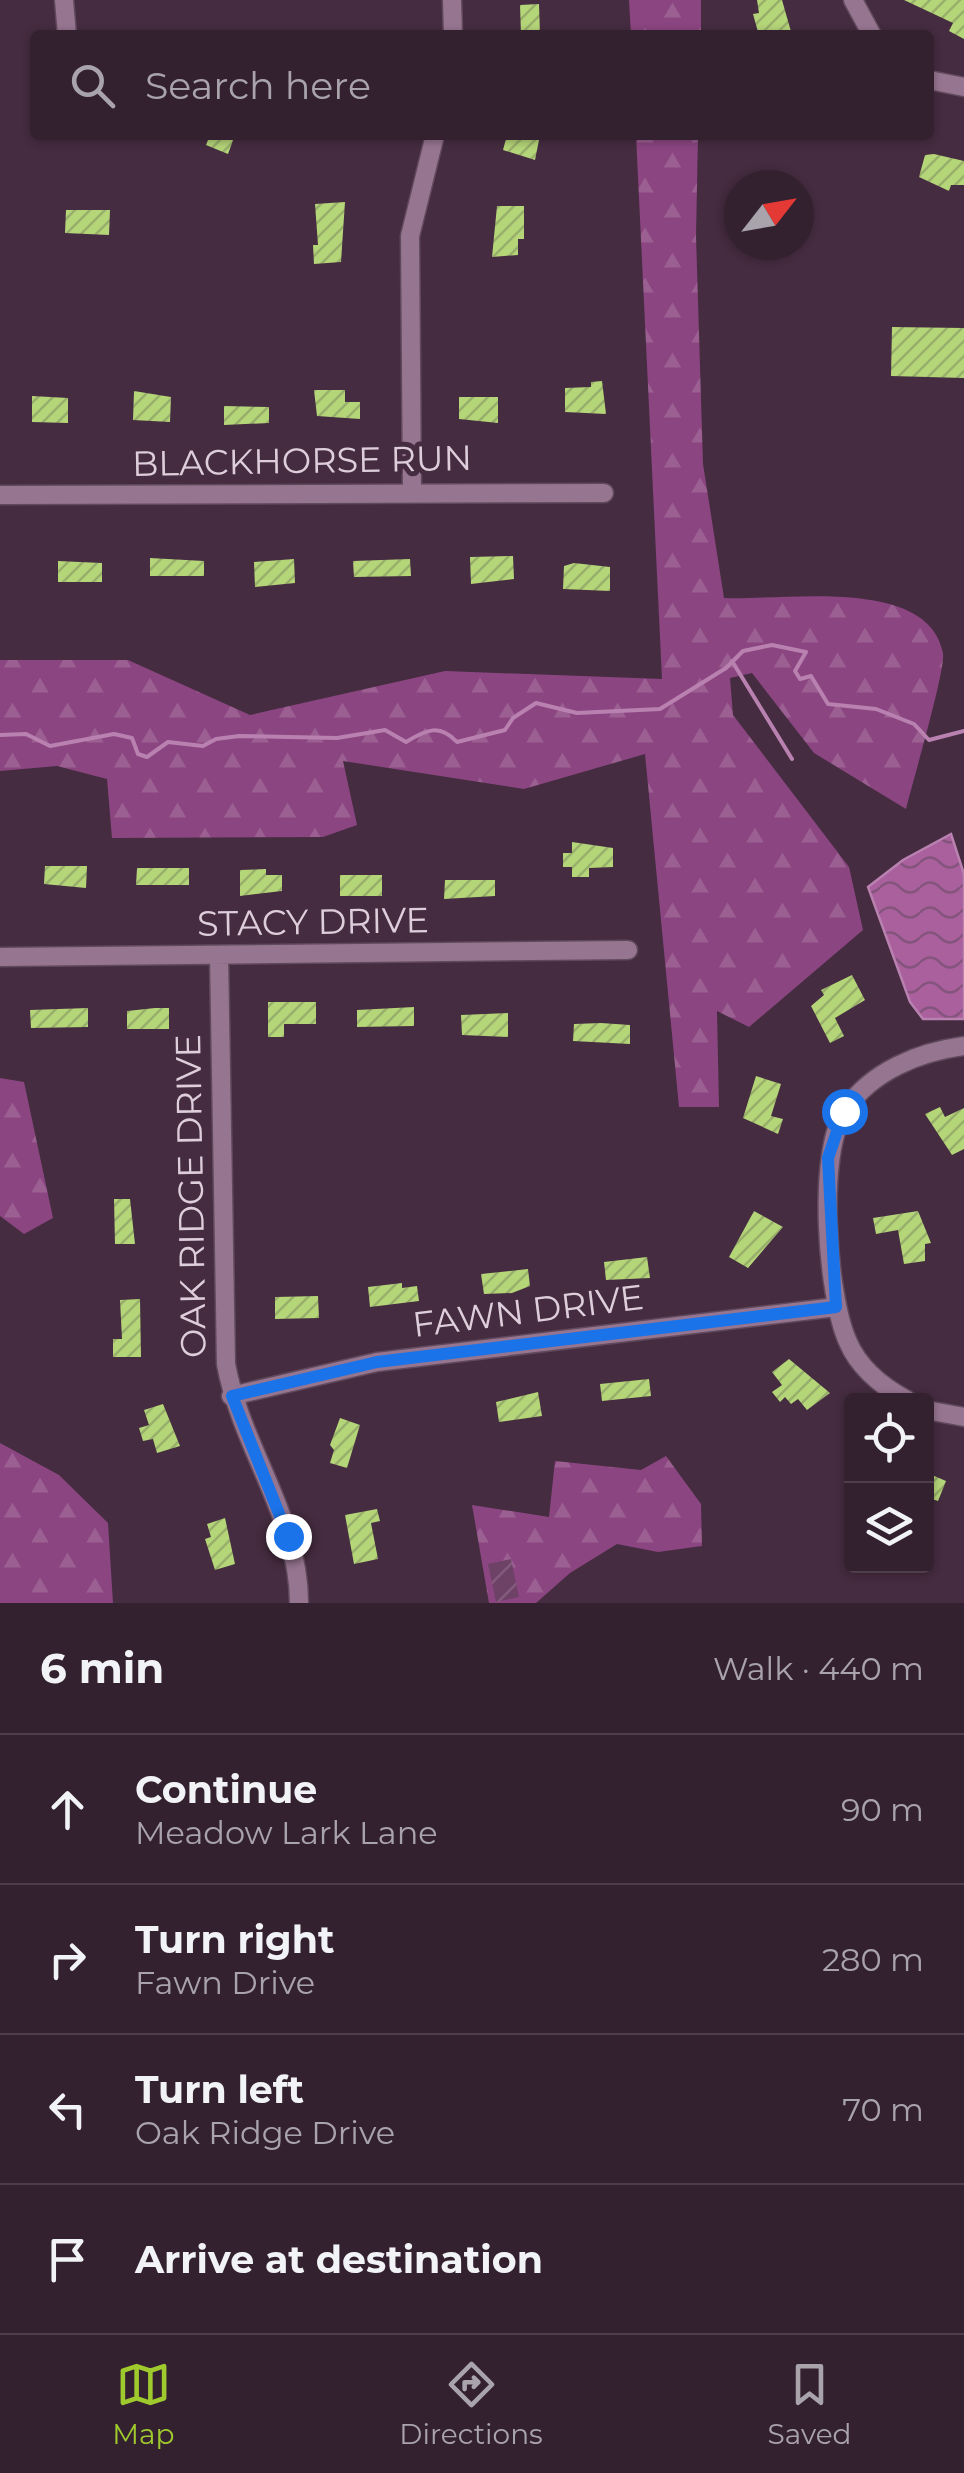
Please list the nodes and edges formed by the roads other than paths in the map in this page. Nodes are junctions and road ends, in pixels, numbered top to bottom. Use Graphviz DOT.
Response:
graph roads {
  1 [pos="64,0"];
  2 [pos="452,0"];
  3 [pos="853,0"];
  4 [pos="67,30"];
  5 [pos="454,30"];
  6 [pos="869,30"];
  7 [pos="934,81"];
  8 [pos="964,86"];
  9 [pos="434,140"];
  10 [pos="412,490"];
  11 [pos="604,493"];
  12 [pos="0,495"];
  13 [pos="628,950"];
  14 [pos="219,955"];
  15 [pos="0,957"];
  16 [pos="964,1046"];
  17 [pos="836,1307"];
  18 [pos="898,1393"];
  19 [pos="232,1396"];
  20 [pos="934,1412"];
  21 [pos="964,1418"];
  22 [pos="298,1603"];
  1 -- 4 [label="street"];
  2 -- 5 [label="street"];
  3 -- 6 [label="street"];
  7 -- 8 [label="street"];
  9 -- 10 [label="street"];
  10 -- 11 [label="street, BLACKHORSE RUN"];
  10 -- 12 [label="street, BLACKHORSE RUN"];
  13 -- 14 [label="street, STACY DRIVE"];
  14 -- 15 [label="street, STACY DRIVE"];
  14 -- 19 [label="street, OAK RIDGE DRIVE"];
  16 -- 17 [label="street"];
  17 -- 18 [label="street"];
  17 -- 19 [label="street, FAWN DRIVE"];
  19 -- 22 [label="street, OAK RIDGE DRIVE"];
  20 -- 21 [label="street"];
}
